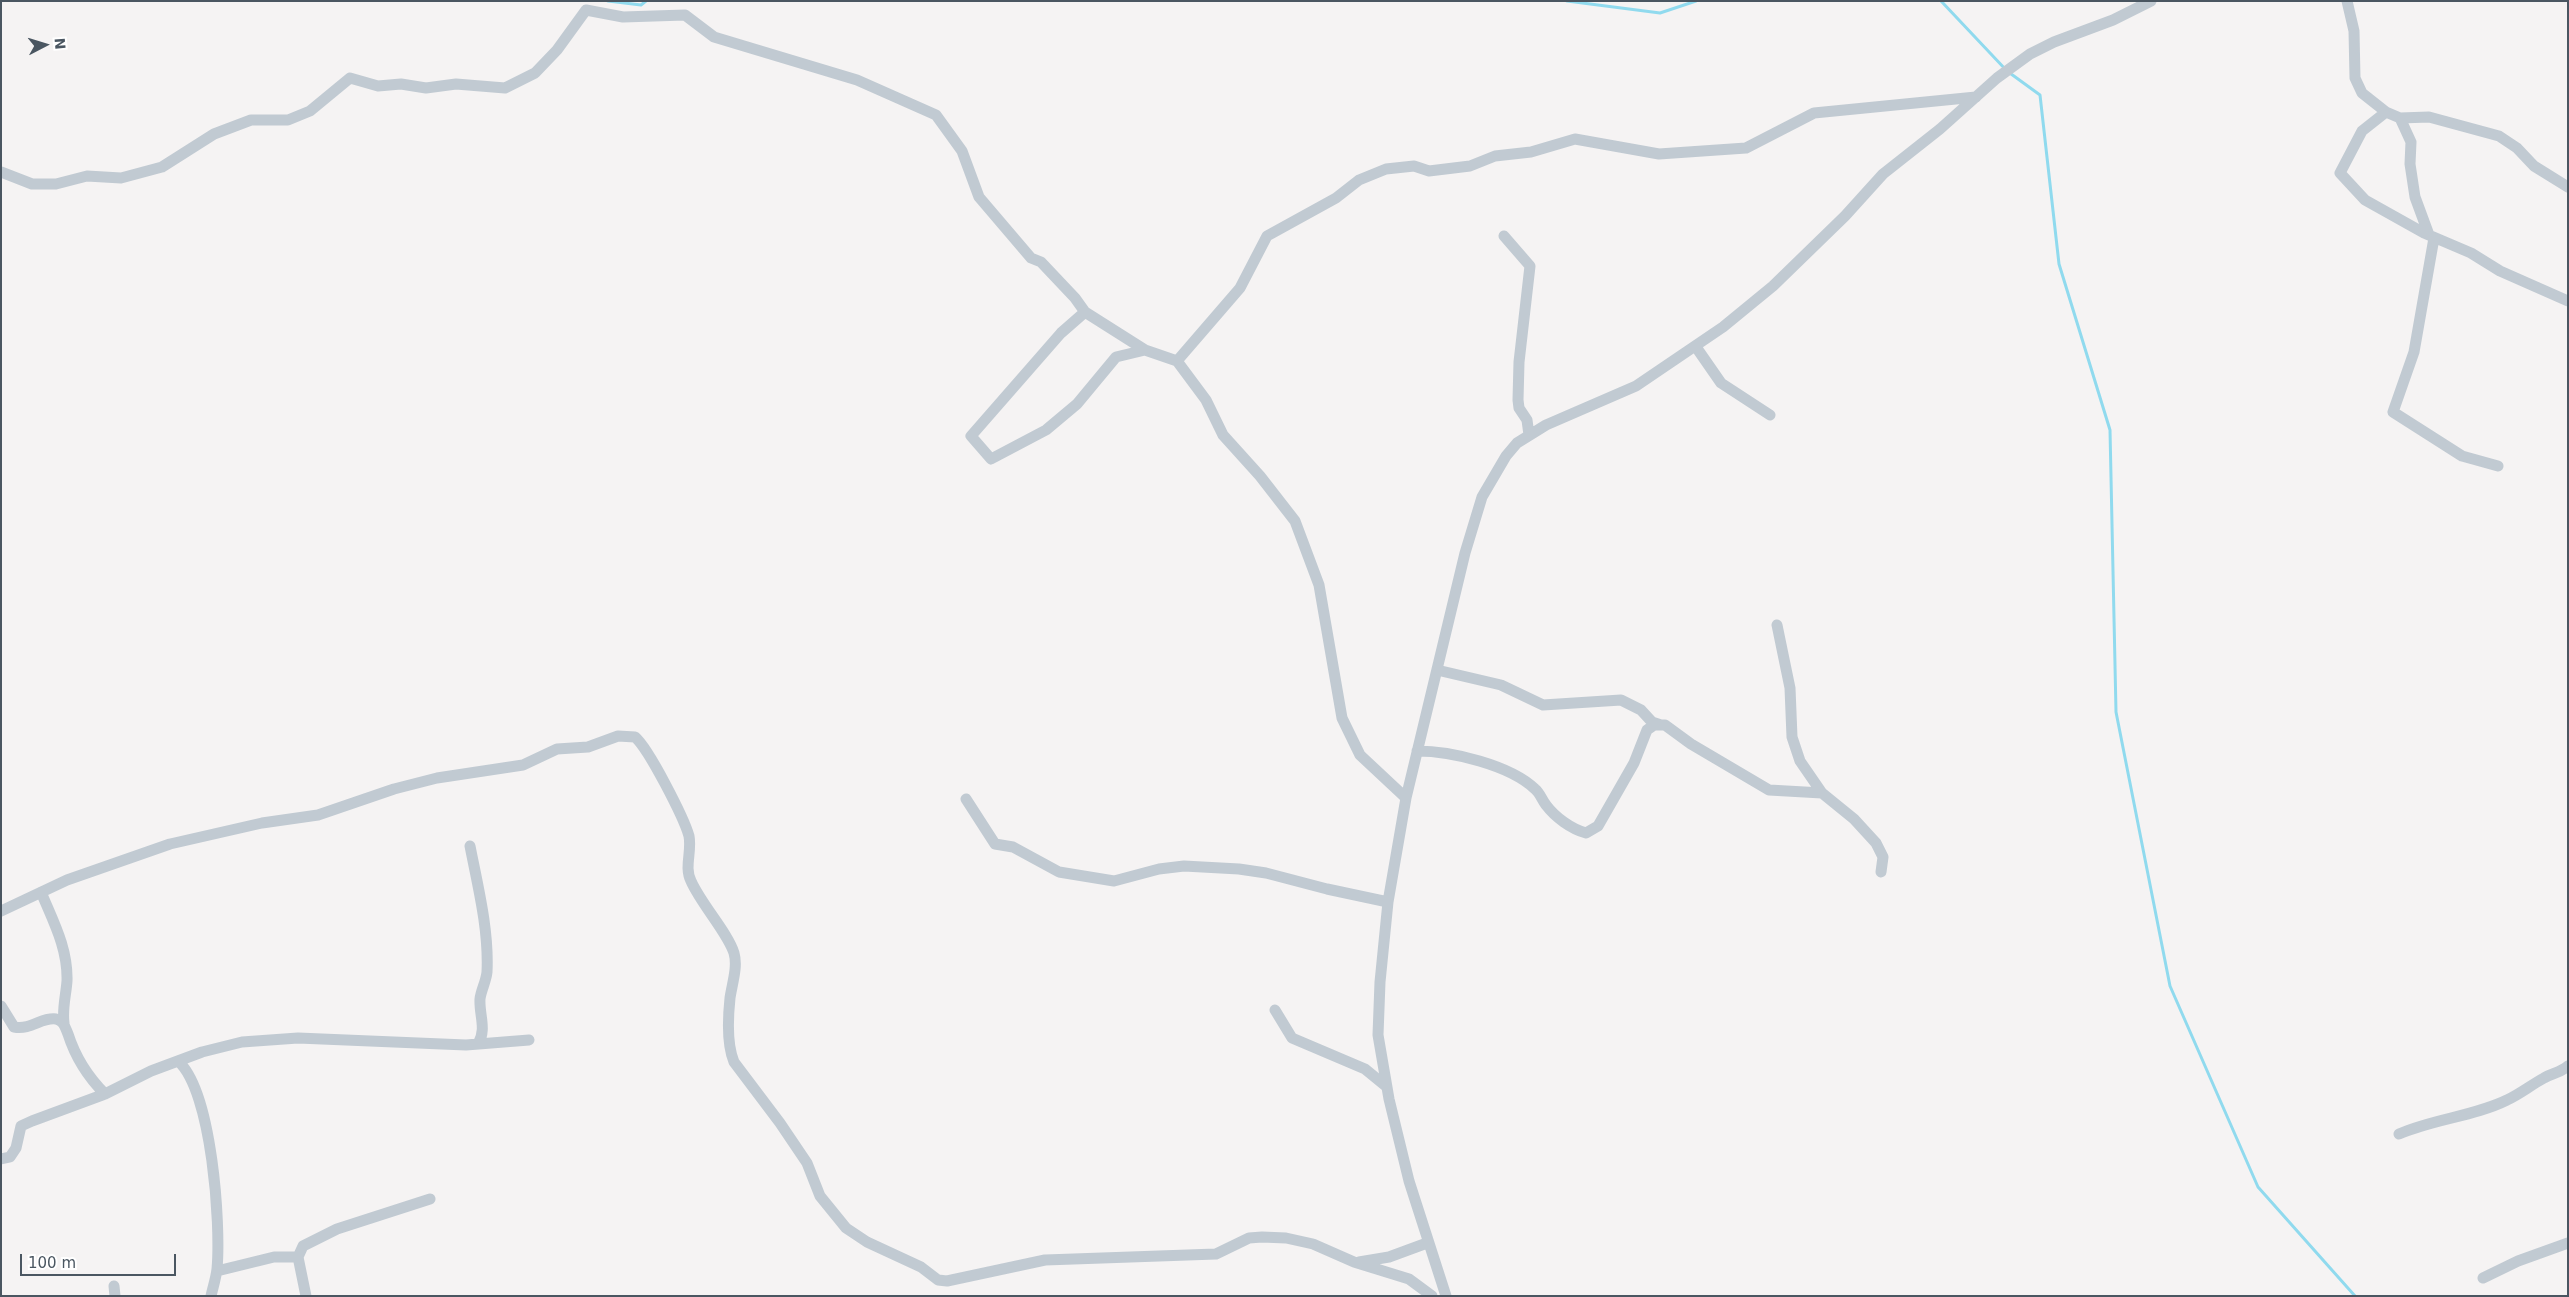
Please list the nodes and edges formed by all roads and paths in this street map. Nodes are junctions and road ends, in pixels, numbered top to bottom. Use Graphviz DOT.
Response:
graph roads {
  1 [pos="2151,1"];
  2 [pos="2347,1"];
  3 [pos="1976,96"];
  4 [pos="2386,112"];
  5 [pos="2400,118"];
  6 [pos="1,172"];
  7 [pos="2568,187"];
  8 [pos="1504,236"];
  9 [pos="2432,236"];
  10 [pos="2568,301"];
  11 [pos="1085,312"];
  12 [pos="1696,346"];
  13 [pos="1145,350"];
  14 [pos="1177,361"];
  15 [pos="1770,415"];
  16 [pos="1529,435"];
  17 [pos="2498,466"];
  18 [pos="1777,625"];
  19 [pos="1437,670"];
  20 [pos="1661,725"];
  21 [pos="1417,751"];
  22 [pos="1822,793"];
  23 [pos="1406,798"];
  24 [pos="966,799"];
  25 [pos="470,846"];
  26 [pos="1881,872"];
  27 [pos="41,892"];
  28 [pos="1388,902"];
  29 [pos="1,911"];
  30 [pos="1,1006"];
  31 [pos="1276,1010"];
  32 [pos="64,1024"];
  33 [pos="529,1040"];
  34 [pos="478,1044"];
  35 [pos="178,1061"];
  36 [pos="2568,1066"];
  37 [pos="1387,1088"];
  38 [pos="104,1094"];
  39 [pos="2399,1134"];
  40 [pos="1,1159"];
  41 [pos="430,1199"];
  42 [pos="1427,1243"];
  43 [pos="2568,1243"];
  44 [pos="298,1257"];
  45 [pos="1354,1262"];
  46 [pos="217,1271"];
  47 [pos="2483,1278"];
  48 [pos="211,1296"];
  49 [pos="306,1296"];
  50 [pos="1432,1296"];
  51 [pos="1446,1296"];
  1 -- 3 [label="street"];
  2 -- 4 [label="street"];
  3 -- 12 [label="street"];
  3 -- 14 [label="street"];
  4 -- 5 [label="street"];
  4 -- 9 [label="street"];
  5 -- 7 [label="street"];
  5 -- 9 [label="street"];
  6 -- 11 [label="street"];
  8 -- 16 [label="street"];
  9 -- 10 [label="street"];
  9 -- 17 [label="street"];
  11 -- 13 [label="street"];
  11 -- 13 [label="street"];
  12 -- 15 [label="street"];
  12 -- 16 [label="street"];
  13 -- 14 [label="street"];
  14 -- 23 [label="street"];
  16 -- 19 [label="street"];
  18 -- 22 [label="street"];
  19 -- 20 [label="street"];
  19 -- 21 [label="street"];
  20 -- 21 [label="street"];
  20 -- 22 [label="street"];
  21 -- 23 [label="street"];
  22 -- 26 [label="street"];
  23 -- 28 [label="street"];
  24 -- 28 [label="street"];
  25 -- 34 [label="street"];
  27 -- 29 [label="street"];
  27 -- 32 [label="street"];
  27 -- 45 [label="street"];
  28 -- 37 [label="street"];
  30 -- 32 [label="street"];
  31 -- 37 [label="street"];
  32 -- 38 [label="street"];
  33 -- 34 [label="street"];
  34 -- 35 [label="street"];
  35 -- 38 [label="street"];
  35 -- 46 [label="street"];
  36 -- 39 [label="street"];
  37 -- 42 [label="street"];
  38 -- 40 [label="street"];
  41 -- 44 [label="street"];
  42 -- 45 [label="street"];
  42 -- 51 [label="street"];
  43 -- 47 [label="street"];
  44 -- 46 [label="street"];
  44 -- 49 [label="street"];
  45 -- 50 [label="street"];
  46 -- 48 [label="street"];
}
